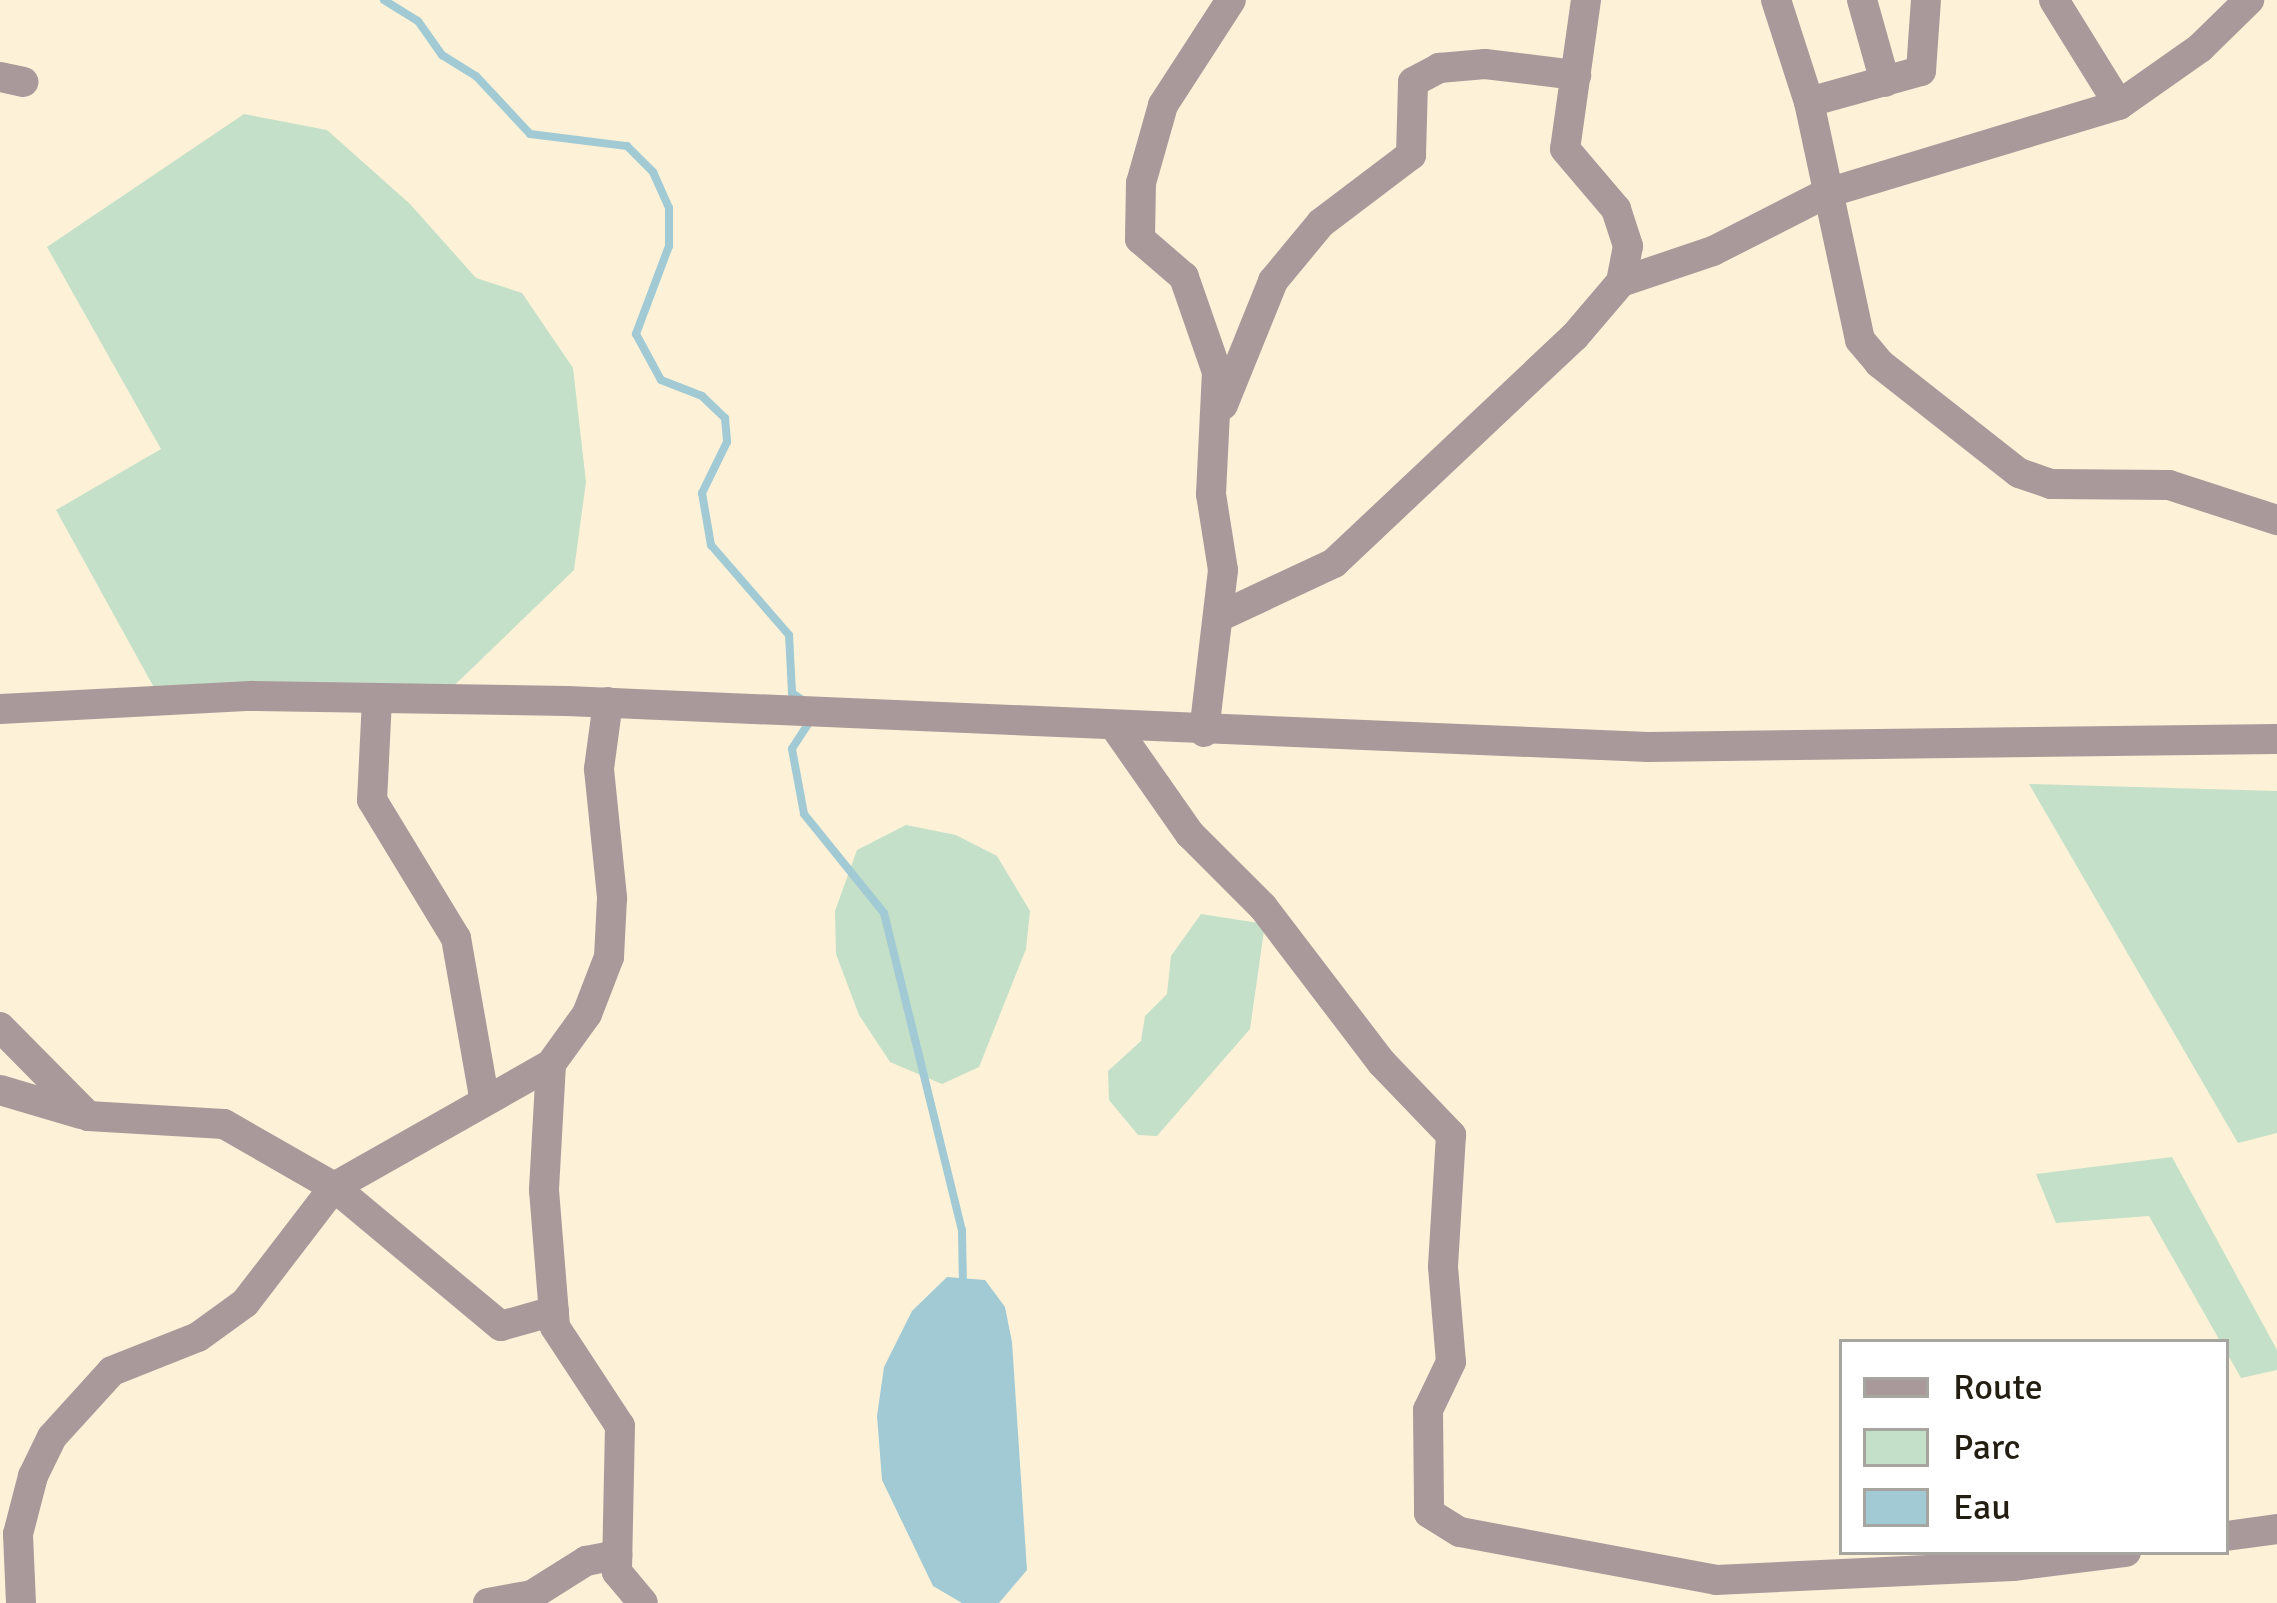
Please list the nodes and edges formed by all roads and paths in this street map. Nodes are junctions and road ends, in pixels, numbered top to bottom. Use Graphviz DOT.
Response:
graph roads {
  1 [pos="1232,0"];
  2 [pos="1586,0"];
  3 [pos="1775,0"];
  4 [pos="1862,0"];
  5 [pos="1926,0"];
  6 [pos="2054,0"];
  7 [pos="2248,0"];
  8 [pos="1576,75"];
  9 [pos="1885,82"];
  10 [pos="1809,102"];
  11 [pos="2120,105"];
  12 [pos="1827,193"];
  13 [pos="1621,282"];
  14 [pos="1217,422"];
  15 [pos="2277,520"];
  16 [pos="1221,616"];
  17 [pos="377,699"];
  18 [pos="608,702"];
  19 [pos="0,709"];
  20 [pos="1115,728"];
  21 [pos="1204,732"];
  22 [pos="2277,739"];
  23 [pos="0,1027"];
  24 [pos="551,1064"];
  25 [pos="0,1090"];
  26 [pos="484,1096"];
  27 [pos="88,1116"];
  28 [pos="334,1187"];
  29 [pos="554,1311"];
  30 [pos="2277,1529"];
  31 [pos="2229,1536"];
  32 [pos="617,1555"];
  33 [pos="2103,1555"];
  34 [pos="534,1599"];
  35 [pos="21,1603"];
  36 [pos="488,1603"];
  37 [pos="644,1603"];
  1 -- 14 [label="street"];
  2 -- 8 [label="street"];
  3 -- 10 [label="street"];
  4 -- 9 [label="street"];
  5 -- 9 [label="street"];
  6 -- 11 [label="street"];
  7 -- 11 [label="street"];
  8 -- 13 [label="street"];
  8 -- 14 [label="street"];
  9 -- 10 [label="street"];
  10 -- 12 [label="street"];
  11 -- 12 [label="street"];
  12 -- 13 [label="street"];
  12 -- 15 [label="street"];
  13 -- 16 [label="street"];
  14 -- 16 [label="street"];
  16 -- 21 [label="street"];
  17 -- 18 [label="street"];
  17 -- 19 [label="street"];
  17 -- 26 [label="street"];
  18 -- 20 [label="street"];
  18 -- 24 [label="street"];
  20 -- 21 [label="street"];
  20 -- 33 [label="street"];
  21 -- 22 [label="street"];
  23 -- 27 [label="street"];
  24 -- 26 [label="street"];
  24 -- 29 [label="street"];
  25 -- 27 [label="street"];
  26 -- 28 [label="street"];
  27 -- 28 [label="street"];
  28 -- 29 [label="street"];
  28 -- 35 [label="street"];
  29 -- 32 [label="street"];
  30 -- 31 [label="street"];
  32 -- 34 [label="street"];
  32 -- 37 [label="street"];
  34 -- 36 [label="street"];
}
